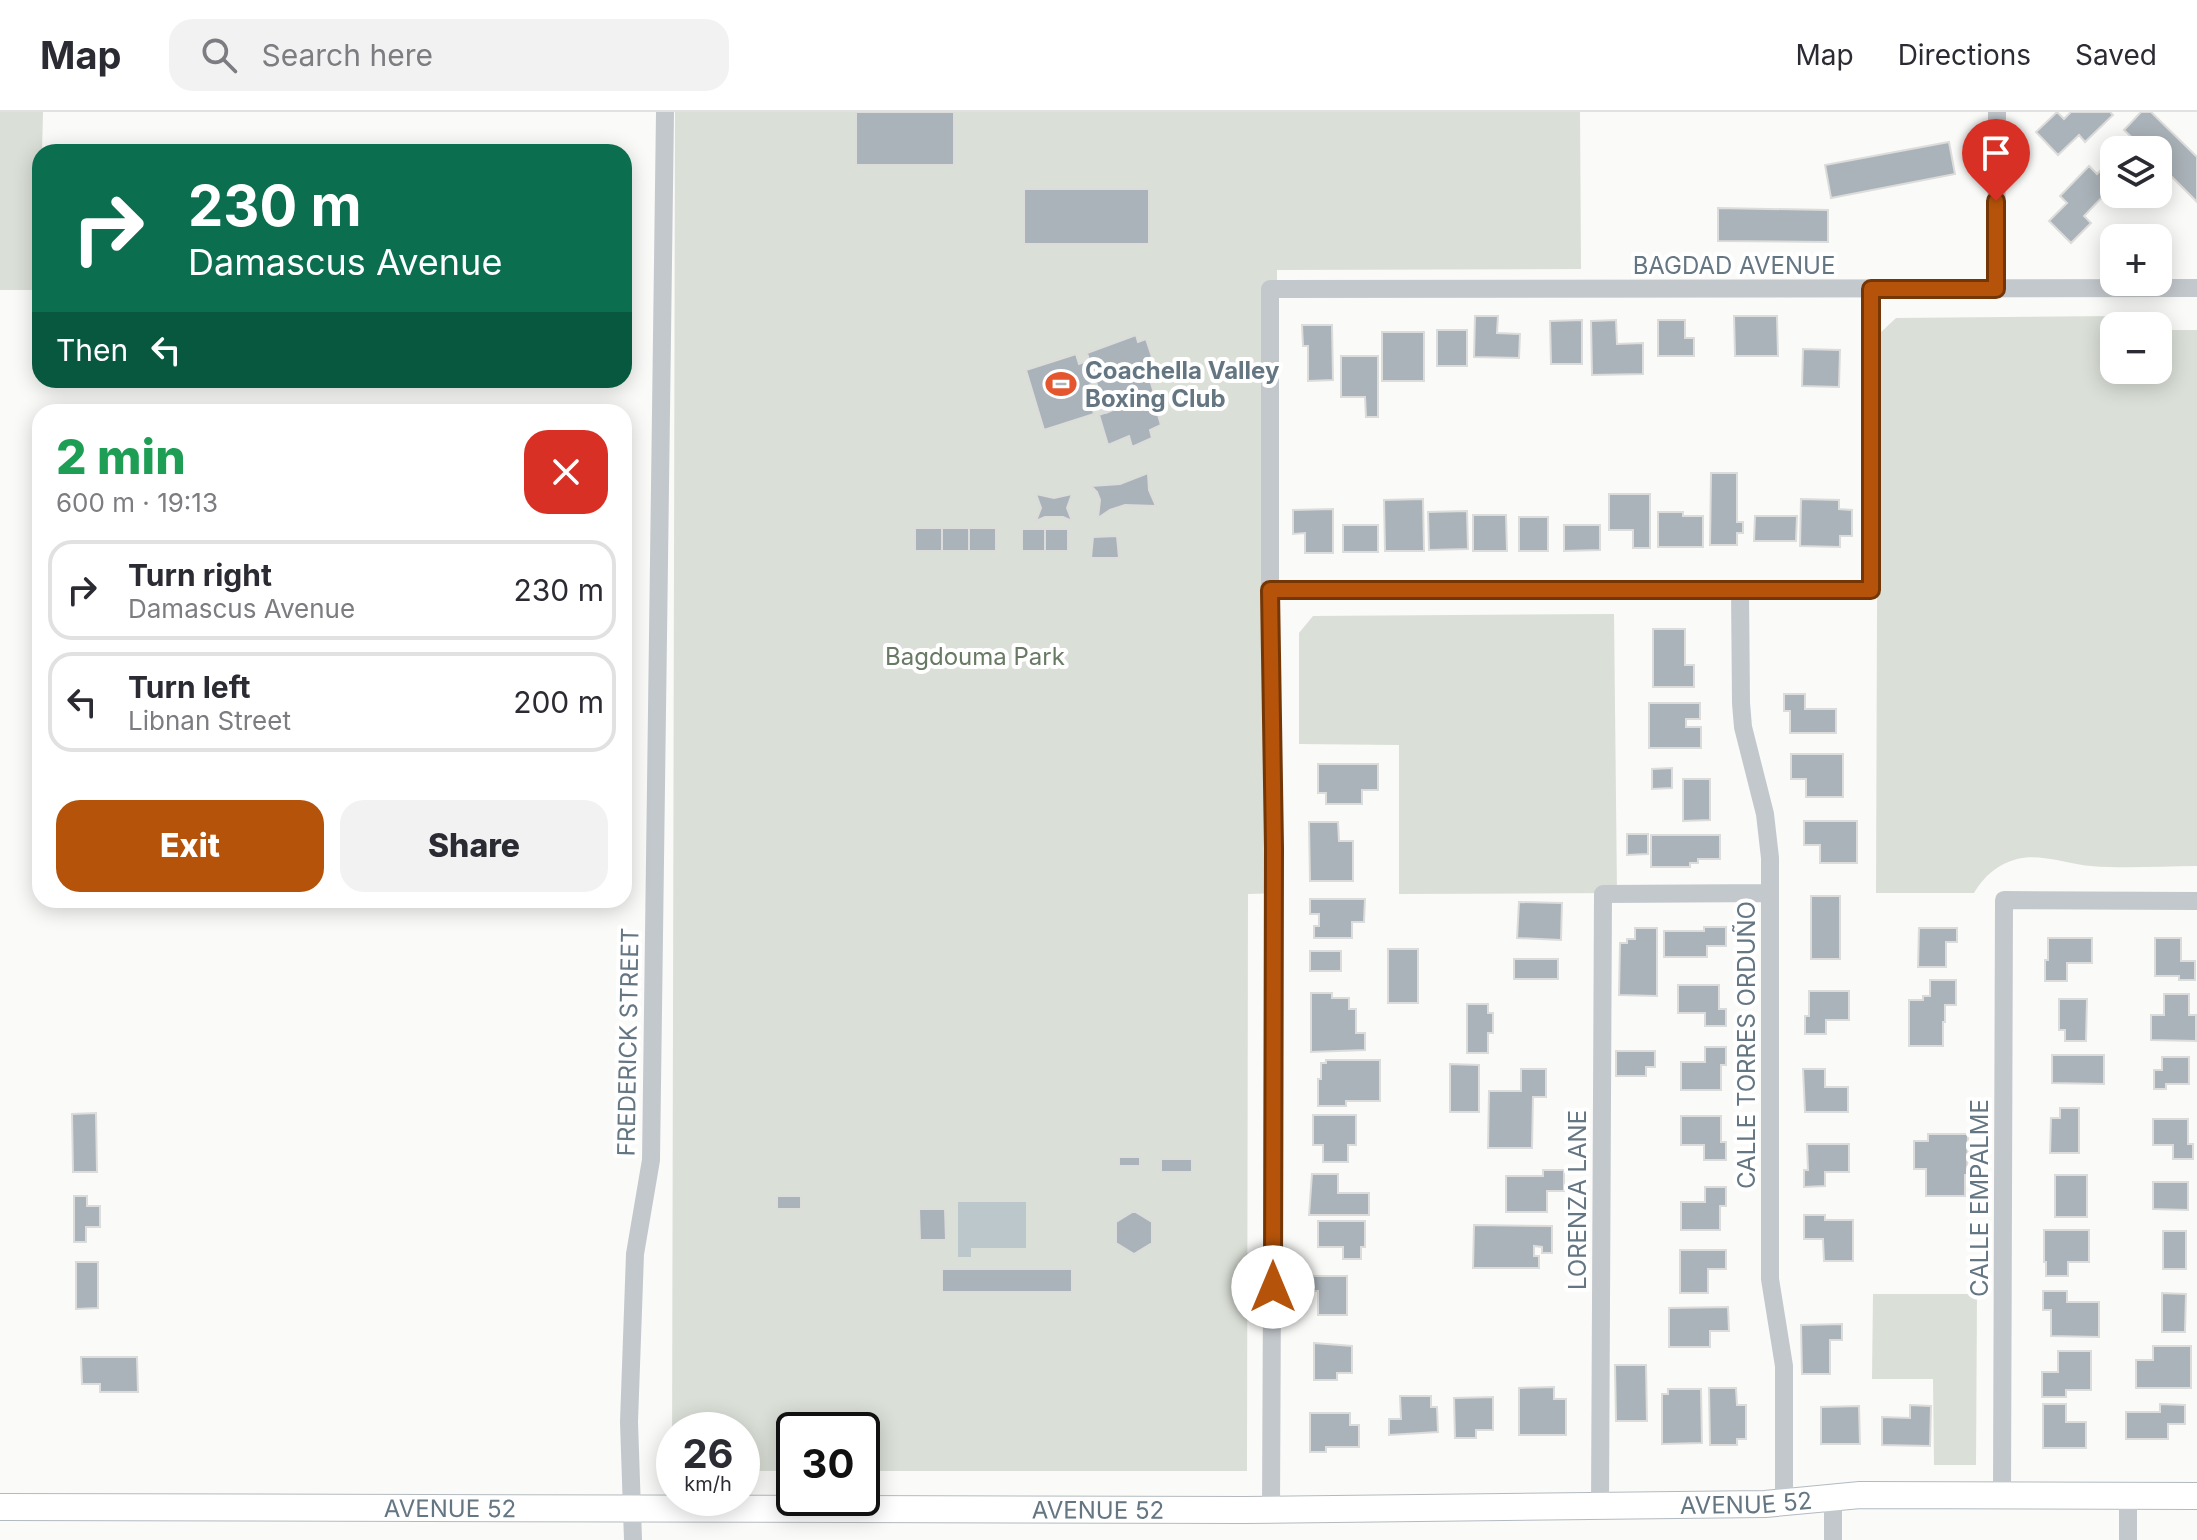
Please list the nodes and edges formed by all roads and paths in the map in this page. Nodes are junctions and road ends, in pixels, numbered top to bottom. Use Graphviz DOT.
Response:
graph roads {
  1 [pos="665,112"];
  2 [pos="1997,112"];
  3 [pos="2197,288"];
  4 [pos="1871,289"];
  5 [pos="1996,289"];
  6 [pos="1270,590"];
  7 [pos="1740,590"];
  8 [pos="1770,893"];
  9 [pos="2197,901"];
  10 [pos="2002,1495"];
  11 [pos="2128,1495"];
  12 [pos="2197,1496"];
  13 [pos="1833,1498"];
  14 [pos="1784,1502"];
  15 [pos="0,1507"];
  16 [pos="1600,1507"];
  17 [pos="633,1509"];
  18 [pos="1271,1509"];
  19 [pos="633,1540"];
  20 [pos="1833,1540"];
  21 [pos="2128,1540"];
  1 -- 17 [label="street, FREDERICK STREET"];
  2 -- 5 [label="street"];
  3 -- 5 [label="street, BAGDAD AVENUE"];
  4 -- 5 [label="street, BAGDAD AVENUE"];
  4 -- 6 [label="street, BAGDAD AVENUE"];
  4 -- 7 [label="street"];
  6 -- 7 [label="street"];
  6 -- 18 [label="street"];
  7 -- 8 [label="street, CALLE TORRES ORDUÑO"];
  8 -- 14 [label="street, CALLE TORRES ORDUÑO"];
  8 -- 16 [label="street, LORENZA LANE"];
  9 -- 10 [label="street, CALLE EMPALME"];
  10 -- 11 [label="main road, AVENUE 52"];
  10 -- 13 [label="main road, AVENUE 52"];
  11 -- 12 [label="main road, AVENUE 52"];
  11 -- 21 [label="street"];
  13 -- 14 [label="main road, AVENUE 52"];
  13 -- 20 [label="street"];
  14 -- 16 [label="main road, AVENUE 52"];
  15 -- 17 [label="main road, AVENUE 52"];
  16 -- 18 [label="main road, AVENUE 52"];
  17 -- 18 [label="main road, AVENUE 52"];
  17 -- 19 [label="street, FREDERICK STREET"];
}
